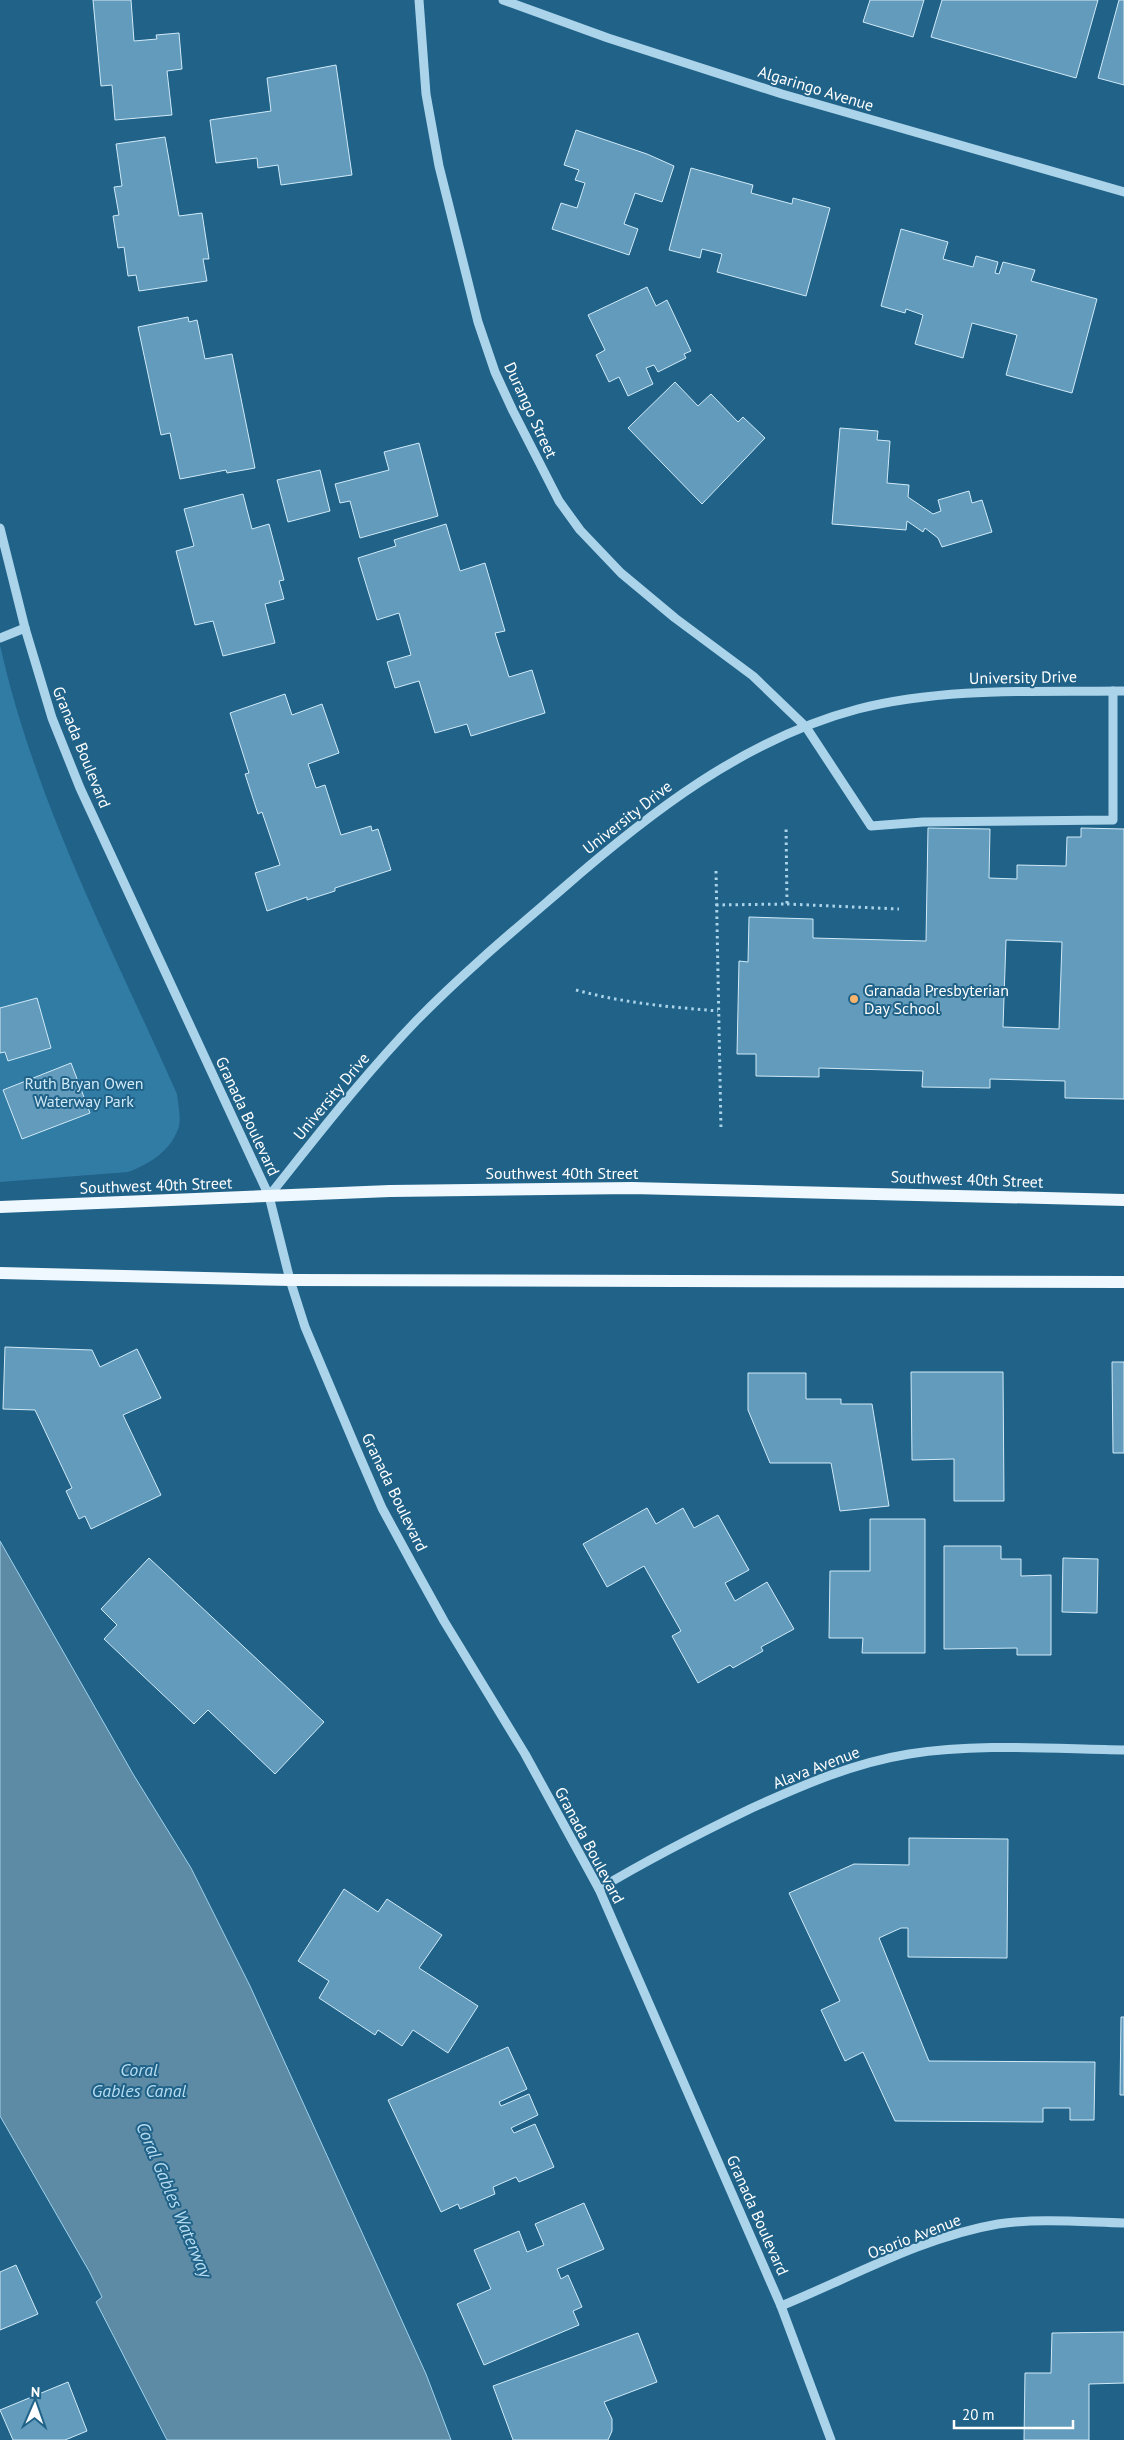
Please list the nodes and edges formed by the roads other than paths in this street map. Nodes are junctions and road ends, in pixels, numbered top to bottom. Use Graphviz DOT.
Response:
graph roads {
  1 [pos="419,0"];
  2 [pos="503,0"];
  3 [pos="1124,192"];
  4 [pos="0,528"];
  5 [pos="25,628"];
  6 [pos="0,638"];
  7 [pos="1112,691"];
  8 [pos="1124,691"];
  9 [pos="806,727"];
  10 [pos="269,1196"];
  11 [pos="1124,1200"];
  12 [pos="0,1207"];
  13 [pos="0,1273"];
  14 [pos="290,1280"];
  15 [pos="1124,1282"];
  16 [pos="1124,1750"];
  17 [pos="599,1889"];
  18 [pos="1124,2223"];
  19 [pos="781,2306"];
  20 [pos="831,2440"];
  1 -- 9 [label="street, Durango Street"];
  2 -- 3 [label="street, Algaringo Avenue"];
  4 -- 5 [label="street, Granada Boulevard"];
  5 -- 6 [label="street"];
  5 -- 10 [label="street, Granada Boulevard"];
  7 -- 8 [label="street, University Drive"];
  7 -- 9 [label="street, University Drive"];
  7 -- 9 [label="street, Durango Street"];
  9 -- 10 [label="street, University Drive"];
  10 -- 11 [label="main road, Southwest 40th Street"];
  10 -- 12 [label="main road, Southwest 40th Street"];
  10 -- 14 [label="street, Granada Boulevard"];
  13 -- 14 [label="main road"];
  14 -- 15 [label="main road"];
  14 -- 17 [label="street, Granada Boulevard"];
  16 -- 17 [label="street, Alava Avenue"];
  17 -- 19 [label="street, Granada Boulevard"];
  18 -- 19 [label="street, Osorio Avenue"];
  19 -- 20 [label="street, Granada Boulevard"];
}
